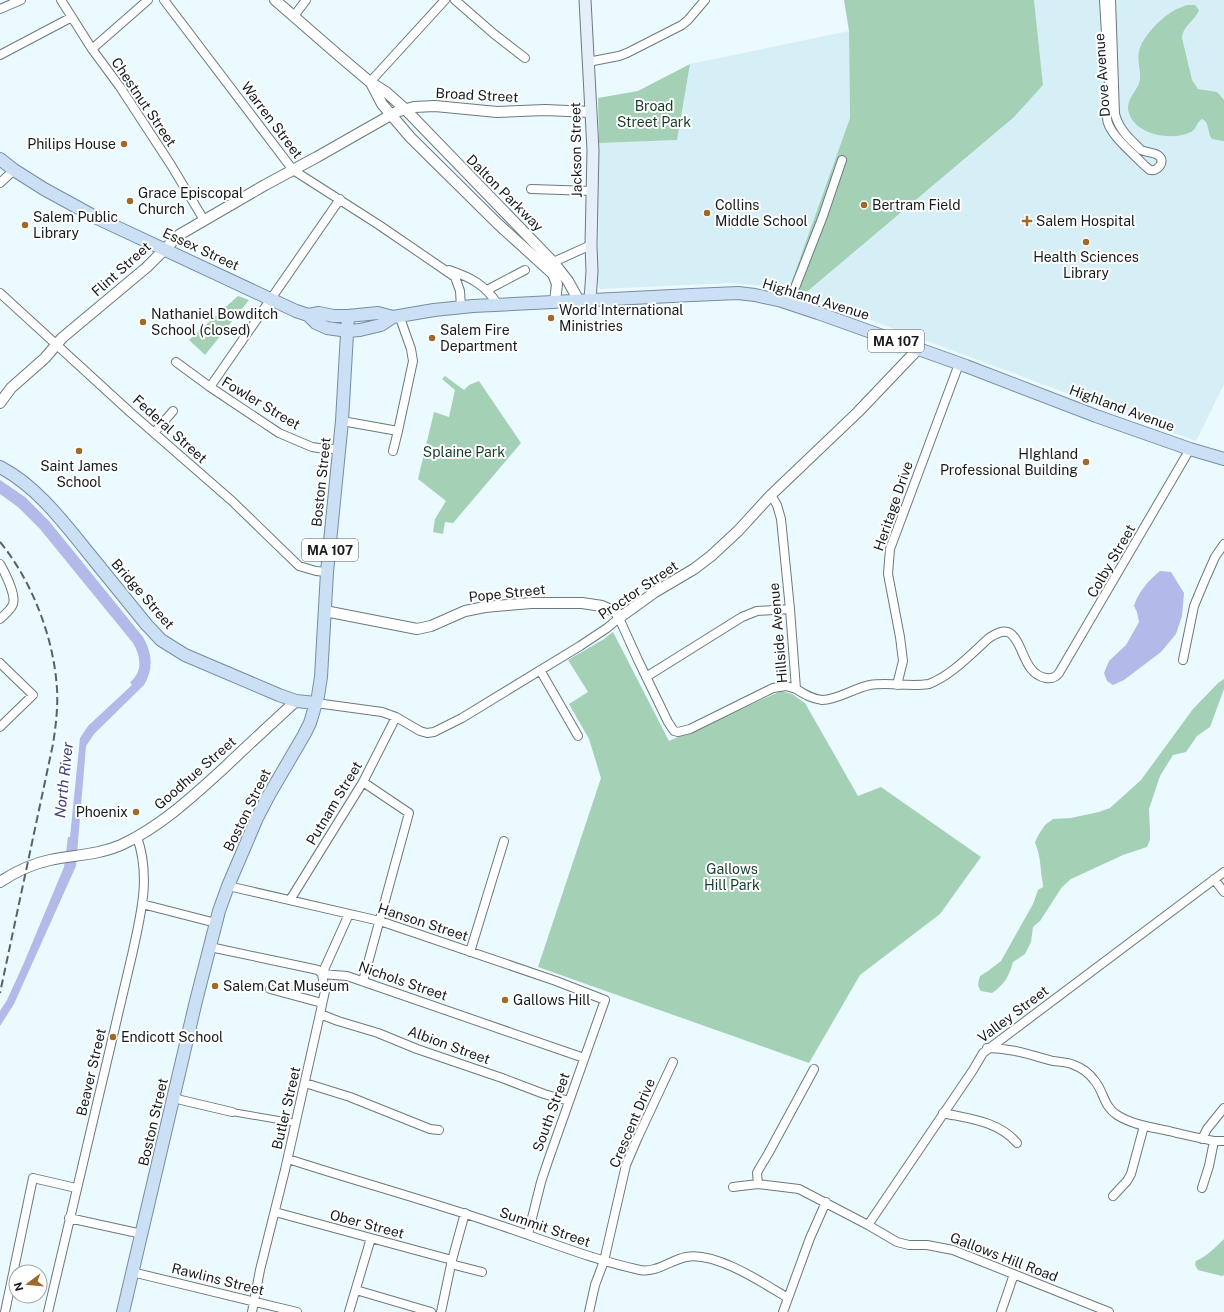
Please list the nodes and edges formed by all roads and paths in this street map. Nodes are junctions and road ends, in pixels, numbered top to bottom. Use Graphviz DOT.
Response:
graph roads {
  1 [pos="21,0"];
  2 [pos="61,0"];
  3 [pos="148,0"];
  4 [pos="164,0"];
  5 [pos="275,0"];
  6 [pos="306,0"];
  7 [pos="444,0"];
  8 [pos="455,0"];
  9 [pos="585,0"];
  10 [pos="705,0"];
  11 [pos="1104,0"];
  12 [pos="1111,0"];
  13 [pos="0,9"];
  14 [pos="294,16"];
  15 [pos="72,17"];
  16 [pos="92,49"];
  17 [pos="0,55"];
  18 [pos="526,58"];
  19 [pos="588,62"];
  20 [pos="370,82"];
  21 [pos="405,109"];
  22 [pos="591,112"];
  23 [pos="390,115"];
  24 [pos="0,159"];
  25 [pos="842,160"];
  26 [pos="14,170"];
  27 [pos="294,170"];
  28 [pos="0,183"];
  29 [pos="531,189"];
  30 [pos="592,191"];
  31 [pos="340,199"];
  32 [pos="204,220"];
  33 [pos="591,245"];
  34 [pos="164,249"];
  35 [pos="549,264"];
  36 [pos="444,269"];
  37 [pos="525,270"];
  38 [pos="488,290"];
  39 [pos="0,293"];
  40 [pos="271,298"];
  41 [pos="585,301"];
  42 [pos="555,302"];
  43 [pos="789,303"];
  44 [pos="498,305"];
  45 [pos="462,307"];
  46 [pos="308,315"];
  47 [pos="348,316"];
  48 [pos="396,316"];
  49 [pos="348,331"];
  50 [pos="56,344"];
  51 [pos="918,349"];
  52 [pos="176,362"];
  53 [pos="959,364"];
  54 [pos="210,387"];
  55 [pos="0,403"];
  56 [pos="173,411"];
  57 [pos="342,421"];
  58 [pos="398,431"];
  59 [pos="154,433"];
  60 [pos="340,449"];
  61 [pos="1190,449"];
  62 [pos="393,451"];
  63 [pos="1224,459"];
  64 [pos="0,467"];
  65 [pos="771,496"];
  66 [pos="1224,544"];
  67 [pos="0,564"];
  68 [pos="328,572"];
  69 [pos="790,609"];
  70 [pos="325,611"];
  71 [pos="619,618"];
  72 [pos="0,619"];
  73 [pos="1183,660"];
  74 [pos="0,663"];
  75 [pos="540,670"];
  76 [pos="646,677"];
  77 [pos="1048,679"];
  78 [pos="898,685"];
  79 [pos="796,689"];
  80 [pos="296,701"];
  81 [pos="316,703"];
  82 [pos="396,717"];
  83 [pos="0,727"];
  84 [pos="578,736"];
  85 [pos="364,782"];
  86 [pos="137,836"];
  87 [pos="504,841"];
  88 [pos="1224,872"];
  89 [pos="1214,879"];
  90 [pos="0,882"];
  91 [pos="228,886"];
  92 [pos="1224,892"];
  93 [pos="290,900"];
  94 [pos="142,904"];
  95 [pos="349,914"];
  96 [pos="380,921"];
  97 [pos="216,923"];
  98 [pos="210,947"];
  99 [pos="470,952"];
  100 [pos="322,974"];
  101 [pos="363,981"];
  102 [pos="270,989"];
  103 [pos="605,1000"];
  104 [pos="322,1003"];
  105 [pos="320,1014"];
  106 [pos="987,1048"];
  107 [pos="584,1058"];
  108 [pos="673,1062"];
  109 [pos="814,1069"];
  110 [pos="305,1083"];
  111 [pos="174,1097"];
  112 [pos="569,1101"];
  113 [pos="1224,1108"];
  114 [pos="232,1112"];
  115 [pos="943,1113"];
  116 [pos="296,1123"];
  117 [pos="1144,1126"];
  118 [pos="439,1130"];
  119 [pos="1202,1139"];
  120 [pos="1214,1141"];
  121 [pos="1224,1141"];
  122 [pos="1017,1143"];
  123 [pos="288,1159"];
  124 [pos="758,1184"];
  125 [pos="733,1187"];
  126 [pos="76,1188"];
  127 [pos="1202,1188"];
  128 [pos="1113,1196"];
  129 [pos="826,1202"];
  130 [pos="275,1212"];
  131 [pos="465,1213"];
  132 [pos="69,1218"];
  133 [pos="868,1225"];
  134 [pos="142,1234"];
  135 [pos="528,1234"];
  136 [pos="371,1238"];
  137 [pos="604,1261"];
  138 [pos="451,1262"];
  139 [pos="132,1272"];
  140 [pos="482,1272"];
  141 [pos="1014,1274"];
  142 [pos="356,1290"];
  143 [pos="788,1298"];
  144 [pos="254,1301"];
  145 [pos="5,1312"];
  146 [pos="48,1312"];
  147 [pos="123,1312"];
  148 [pos="252,1312"];
  149 [pos="297,1312"];
  150 [pos="348,1312"];
  151 [pos="431,1312"];
  152 [pos="441,1312"];
  153 [pos="589,1312"];
  154 [pos="783,1312"];
  155 [pos="1001,1312"];
  156 [pos="1109,1312"];
  1 -- 13 [label="street"];
  2 -- 15 [label="street, Chestnut Street"];
  3 -- 16 [label="street"];
  4 -- 27 [label="street, Warren Street"];
  5 -- 14 [label="street"];
  6 -- 14 [label="street"];
  7 -- 20 [label="street"];
  8 -- 18 [label="street"];
  9 -- 19 [label="main road, Jackson Street"];
  10 -- 19 [label="street"];
  11 -- 12 [label="street, Dove Avenue"];
  14 -- 20 [label="street"];
  15 -- 16 [label="street, Chestnut Street"];
  15 -- 17 [label="street"];
  16 -- 32 [label="street, Chestnut Street"];
  19 -- 22 [label="main road, Jackson Street"];
  20 -- 21 [label="street"];
  20 -- 23 [label="street"];
  21 -- 22 [label="street, Broad Street"];
  21 -- 23 [label="street, Flint Street"];
  21 -- 35 [label="street, Dalton Parkway"];
  22 -- 30 [label="main road, Jackson Street"];
  23 -- 27 [label="street, Flint Street"];
  23 -- 35 [label="street, Dalton Parkway"];
  24 -- 26 [label="main road, Essex Street"];
  25 -- 43 [label="street"];
  26 -- 28 [label="street"];
  26 -- 34 [label="main road, Essex Street"];
  27 -- 31 [label="street, Warren Street"];
  27 -- 32 [label="street, Flint Street"];
  29 -- 30 [label="street"];
  30 -- 33 [label="main road, Jackson Street"];
  31 -- 36 [label="street, Warren Street"];
  31 -- 40 [label="street"];
  32 -- 34 [label="street, Flint Street"];
  33 -- 35 [label="street"];
  33 -- 41 [label="main road, Jackson Street"];
  34 -- 40 [label="main road, Essex Street"];
  34 -- 50 [label="street, Flint Street"];
  35 -- 41 [label="street, Dalton Parkway"];
  35 -- 42 [label="street, Dalton Parkway"];
  36 -- 38 [label="street, Warren Street"];
  36 -- 45 [label="street, Warren Street"];
  37 -- 38 [label="street"];
  38 -- 44 [label="street, Warren Street"];
  39 -- 50 [label="street, Federal Street"];
  40 -- 46 [label="main road, Essex Street"];
  40 -- 54 [label="street"];
  41 -- 42 [label="main road, Highland Avenue / MA 107"];
  41 -- 43 [label="main road, Highland Avenue / MA 107"];
  42 -- 44 [label="main road, Highland Avenue / MA 107"];
  43 -- 51 [label="main road, Highland Avenue / MA 107"];
  44 -- 45 [label="main road, Essex Street / MA 107"];
  45 -- 48 [label="main road, Essex Street / MA 107"];
  46 -- 47 [label="main road, Essex Street"];
  46 -- 49 [label="main road, Essex Street"];
  47 -- 48 [label="main road, Essex Street / MA 107"];
  47 -- 49 [label="main road, Boston Street / MA 107"];
  48 -- 49 [label="main road, Essex Street / MA 107"];
  48 -- 58 [label="street"];
  49 -- 57 [label="main road, Boston Street / MA 107"];
  50 -- 55 [label="street, Flint Street"];
  50 -- 59 [label="street, Federal Street"];
  51 -- 53 [label="main road, Highland Avenue / MA 107"];
  51 -- 65 [label="street, Proctor Street"];
  52 -- 54 [label="street, Fowler Street"];
  53 -- 61 [label="main road, Highland Avenue / MA 107"];
  53 -- 78 [label="street, Heritage Drive"];
  54 -- 60 [label="street, Fowler Street"];
  56 -- 59 [label="street"];
  57 -- 58 [label="street"];
  57 -- 60 [label="main road, Boston Street / MA 107"];
  58 -- 62 [label="street"];
  59 -- 68 [label="street, Federal Street"];
  60 -- 68 [label="main road, Boston Street / MA 107"];
  61 -- 63 [label="main road, Highland Avenue / MA 107"];
  61 -- 77 [label="street, Colby Street"];
  64 -- 80 [label="main road, Bridge Street"];
  65 -- 69 [label="street, Hillside Avenue"];
  65 -- 71 [label="street, Proctor Street"];
  66 -- 73 [label="street"];
  67 -- 72 [label="street"];
  68 -- 70 [label="main road, Boston Street / MA 107"];
  69 -- 76 [label="street"];
  69 -- 79 [label="street, Hillside Avenue"];
  70 -- 71 [label="street, Pope Street"];
  70 -- 81 [label="main road, Boston Street / MA 107"];
  71 -- 75 [label="street, Proctor Street"];
  71 -- 76 [label="street"];
  74 -- 83 [label="street"];
  75 -- 82 [label="street, Proctor Street"];
  75 -- 84 [label="street"];
  76 -- 79 [label="street"];
  77 -- 78 [label="street, Hillside Avenue"];
  78 -- 79 [label="street, Hillside Avenue"];
  80 -- 81 [label="main road, Bridge Street"];
  80 -- 86 [label="street, Goodhue Street"];
  81 -- 82 [label="street, Proctor Street"];
  81 -- 91 [label="main road, Boston Street"];
  82 -- 85 [label="street, Putnam Street"];
  85 -- 93 [label="street, Putnam Street"];
  85 -- 96 [label="street"];
  86 -- 90 [label="street, Goodhue Street"];
  86 -- 94 [label="street, Beaver Street"];
  87 -- 99 [label="street"];
  88 -- 89 [label="street, Valley Street"];
  89 -- 92 [label="street"];
  89 -- 106 [label="street, Valley Street"];
  91 -- 93 [label="street, Hanson Street"];
  91 -- 97 [label="main road, Boston Street"];
  93 -- 95 [label="street, Hanson Street"];
  94 -- 97 [label="street"];
  94 -- 126 [label="street, Beaver Street"];
  95 -- 96 [label="street, Hanson Street"];
  95 -- 100 [label="street"];
  96 -- 99 [label="street, Hanson Street"];
  96 -- 101 [label="street"];
  97 -- 98 [label="main road, Boston Street"];
  98 -- 100 [label="street, Nichols Street"];
  98 -- 111 [label="main road, Boston Street"];
  99 -- 103 [label="street, Hanson Street"];
  100 -- 101 [label="street, Nichols Street"];
  100 -- 104 [label="street, Butler Street"];
  101 -- 107 [label="street, Nichols Street"];
  102 -- 104 [label="street"];
  103 -- 107 [label="street, South Street"];
  104 -- 105 [label="street, Butler Street"];
  105 -- 110 [label="street, Butler Street"];
  105 -- 112 [label="street, Albion Street"];
  106 -- 115 [label="street, Valley Street"];
  106 -- 117 [label="street"];
  107 -- 112 [label="street, South Street"];
  108 -- 137 [label="street, Crescent Drive"];
  109 -- 124 [label="street"];
  110 -- 116 [label="street, Butler Street"];
  110 -- 118 [label="street"];
  111 -- 114 [label="street"];
  111 -- 134 [label="main road, Boston Street"];
  112 -- 135 [label="street, South Street"];
  113 -- 119 [label="street"];
  114 -- 116 [label="street"];
  115 -- 122 [label="street"];
  115 -- 133 [label="street, Valley Street"];
  116 -- 123 [label="street, Butler Street"];
  117 -- 119 [label="street"];
  117 -- 128 [label="street"];
  119 -- 120 [label="street"];
  120 -- 121 [label="street"];
  120 -- 127 [label="street"];
  123 -- 130 [label="street, Butler Street"];
  123 -- 131 [label="street, Summit Street"];
  124 -- 125 [label="street, Gallows Hill Road"];
  124 -- 129 [label="street, Gallows Hill Road"];
  126 -- 132 [label="street, Beaver Street"];
  126 -- 145 [label="street"];
  129 -- 133 [label="street, Gallows Hill Road"];
  129 -- 143 [label="street"];
  130 -- 136 [label="street, Ober Street"];
  130 -- 144 [label="street, Butler Street"];
  131 -- 135 [label="street, Summit Street"];
  131 -- 138 [label="street"];
  132 -- 134 [label="street"];
  132 -- 146 [label="street, Beaver Street"];
  133 -- 141 [label="street, Gallows Hill Road"];
  134 -- 139 [label="main road, Boston Street"];
  135 -- 137 [label="street, Summit Street"];
  136 -- 138 [label="street, Ober Street"];
  136 -- 142 [label="street"];
  137 -- 143 [label="street, Summit Street"];
  137 -- 153 [label="street, Crescent Drive"];
  138 -- 140 [label="street, Ober Street"];
  138 -- 152 [label="street"];
  139 -- 144 [label="street, Rawlins Street"];
  139 -- 147 [label="main road, Boston Street"];
  141 -- 155 [label="street"];
  141 -- 156 [label="street, Gallows Hill Road"];
  142 -- 150 [label="street"];
  142 -- 151 [label="street"];
  143 -- 154 [label="street"];
  144 -- 148 [label="street, Butler Street"];
  144 -- 149 [label="street, Rawlins Street"];
}
